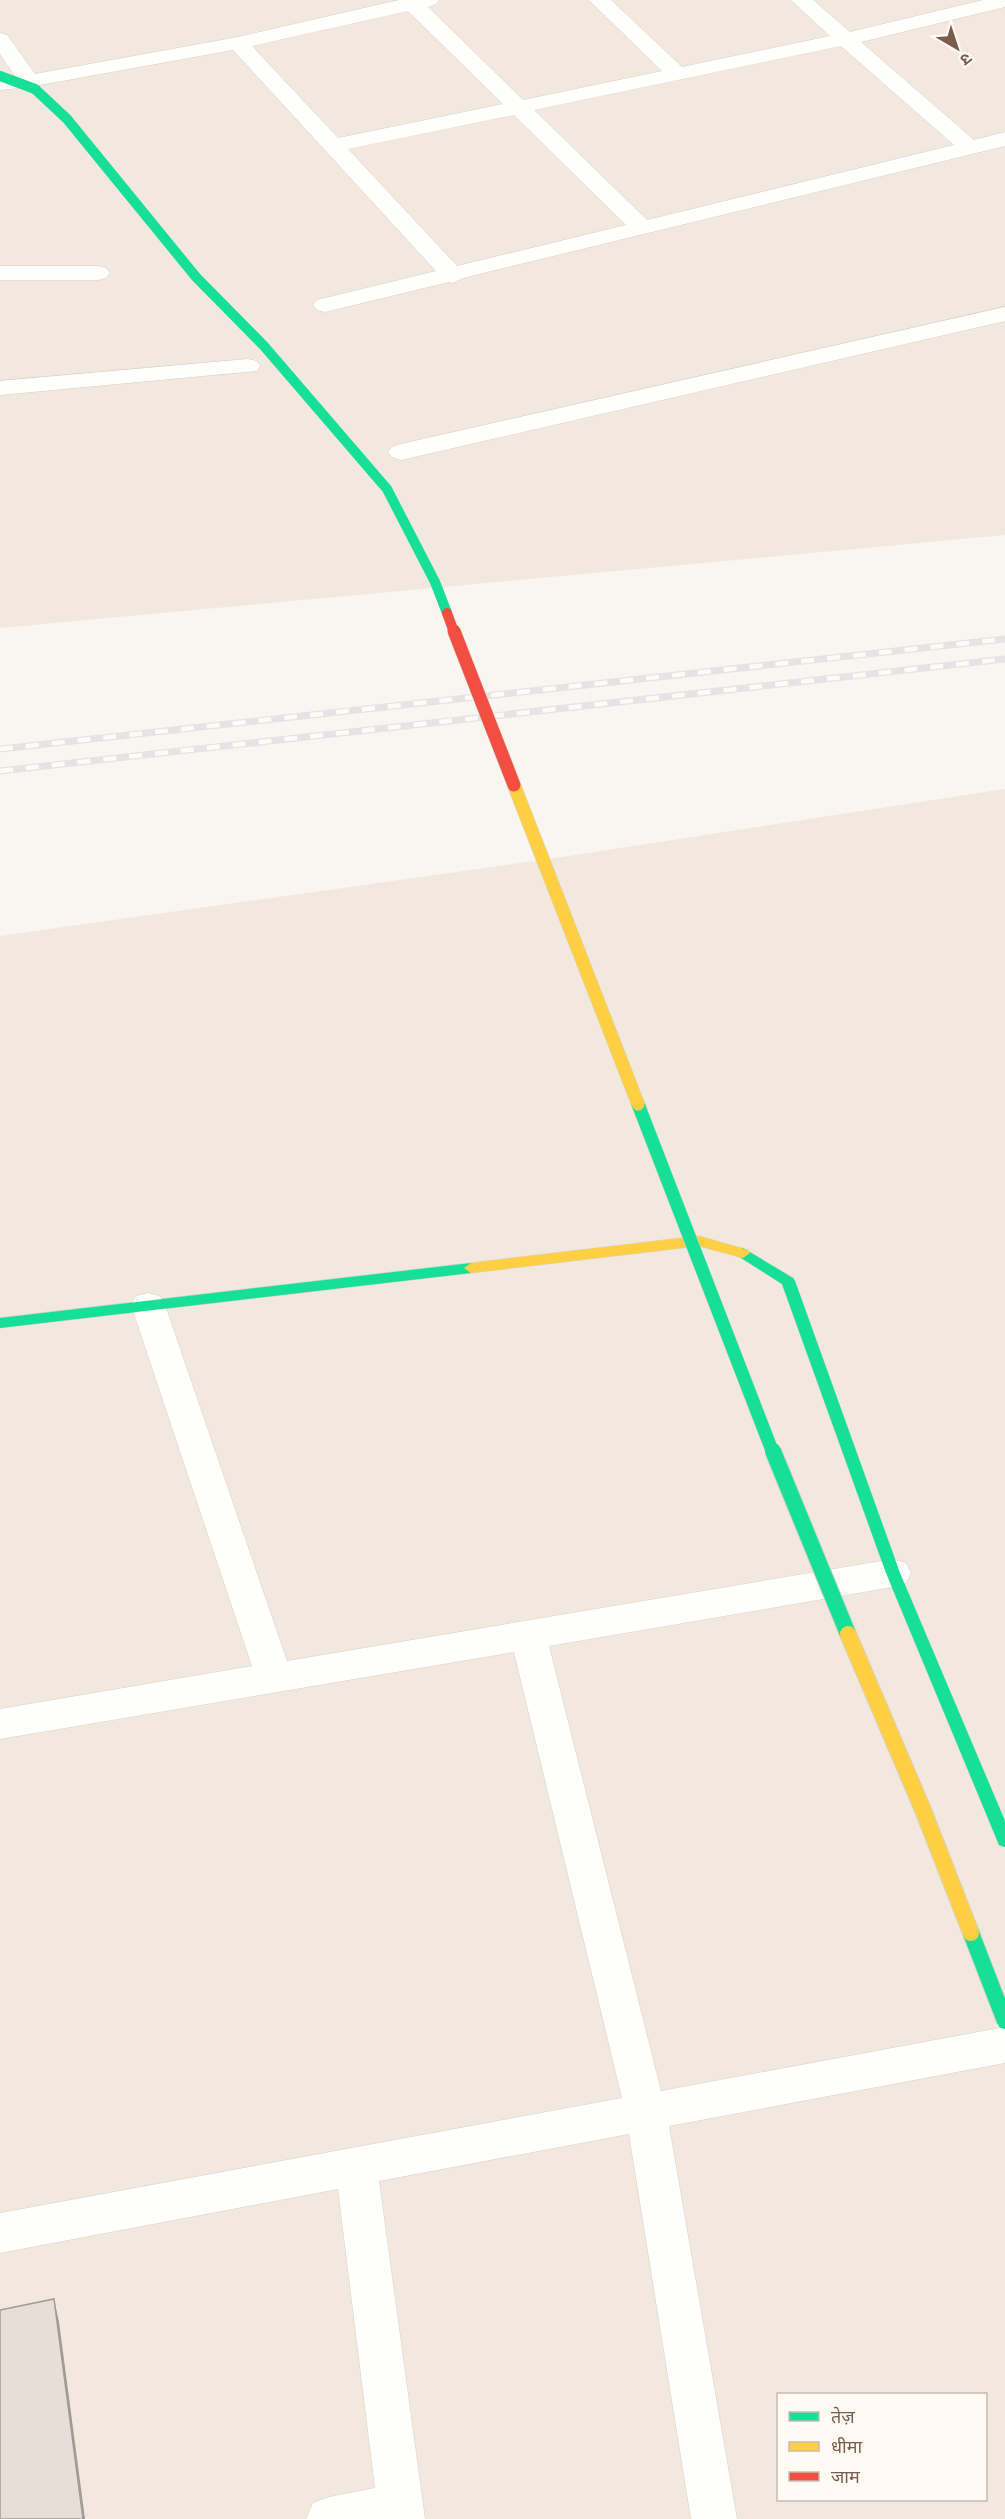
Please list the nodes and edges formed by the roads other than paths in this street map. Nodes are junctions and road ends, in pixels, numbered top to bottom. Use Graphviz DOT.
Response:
graph roads {
  1 [pos="599,0"];
  2 [pos="801,0"];
  3 [pos="417,1"];
  4 [pos="996,6"];
  5 [pos="845,39"];
  6 [pos="1,42"];
  7 [pos="238,43"];
  8 [pos="678,74"];
  9 [pos="0,76"];
  10 [pos="29,81"];
  11 [pos="0,84"];
  12 [pos="517,107"];
  13 [pos="1005,139"];
  14 [pos="332,146"];
  15 [pos="970,148"];
  16 [pos="642,228"];
  17 [pos="0,273"];
  18 [pos="98,273"];
  19 [pos="453,276"];
  20 [pos="325,305"];
  21 [pos="1005,314"];
  22 [pos="248,366"];
  23 [pos="0,388"];
  24 [pos="401,452"];
  25 [pos="148,1305"];
  26 [pos="0,1323"];
  27 [pos="893,1573"];
  28 [pos="528,1635"];
  29 [pos="274,1678"];
  30 [pos="0,1724"];
  31 [pos="1005,1840"];
  32 [pos="1005,2021"];
  33 [pos="1005,2045"];
  34 [pos="646,2112"];
  35 [pos="356,2166"];
  36 [pos="0,2233"];
  37 [pos="401,2512"];
  38 [pos="329,2519"];
  39 [pos="714,2519"];
  1 -- 8 [label="street"];
  2 -- 5 [label="street"];
  3 -- 7 [label="street"];
  3 -- 12 [label="street"];
  4 -- 5 [label="street"];
  5 -- 8 [label="street"];
  5 -- 15 [label="street"];
  6 -- 10 [label="street"];
  7 -- 10 [label="street"];
  7 -- 14 [label="street"];
  8 -- 12 [label="street"];
  9 -- 32 [label="street, bridge"];
  10 -- 11 [label="street"];
  12 -- 14 [label="street"];
  12 -- 16 [label="street"];
  13 -- 15 [label="street"];
  14 -- 19 [label="street"];
  15 -- 16 [label="street"];
  16 -- 19 [label="street"];
  17 -- 18 [label="street"];
  19 -- 20 [label="street"];
  21 -- 24 [label="street"];
  22 -- 23 [label="street"];
  25 -- 26 [label="street"];
  25 -- 27 [label="street"];
  25 -- 29 [label="street"];
  27 -- 28 [label="street"];
  27 -- 31 [label="street"];
  28 -- 29 [label="street"];
  28 -- 34 [label="street"];
  29 -- 30 [label="street"];
  33 -- 34 [label="street"];
  34 -- 35 [label="street"];
  34 -- 39 [label="street"];
  35 -- 36 [label="street"];
  35 -- 37 [label="street"];
  37 -- 38 [label="street"];
}
